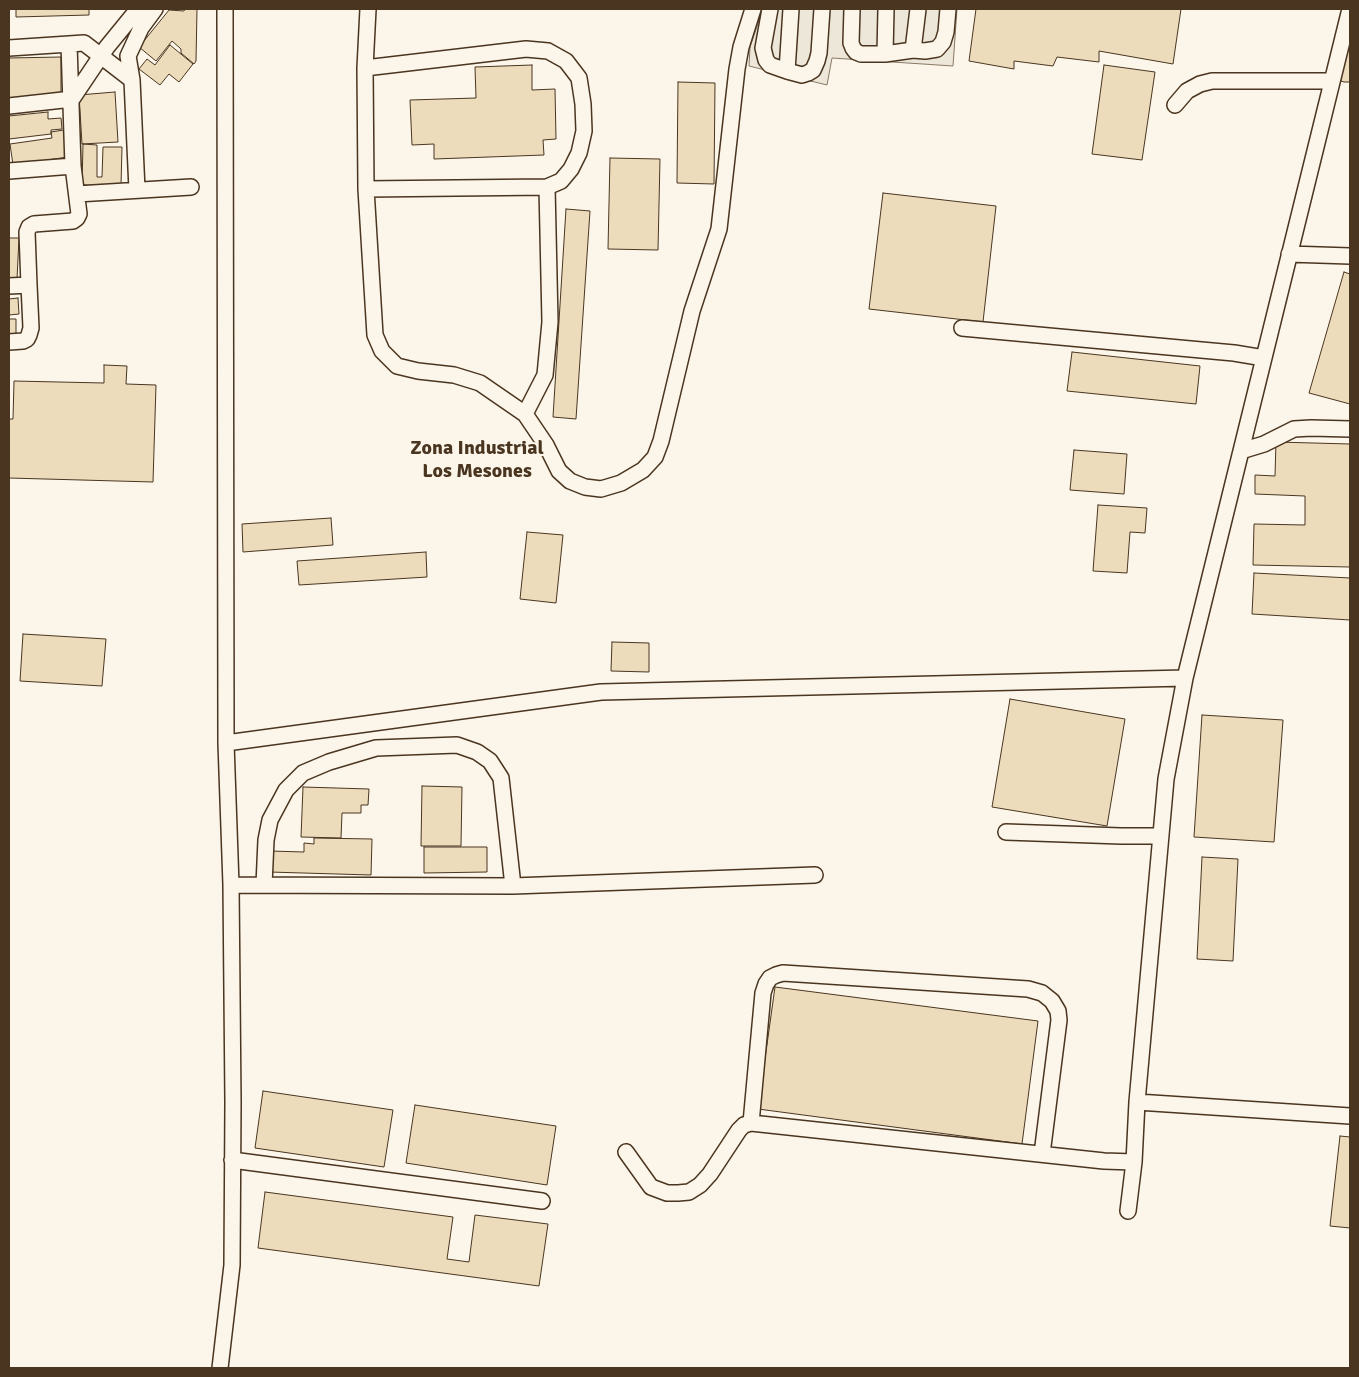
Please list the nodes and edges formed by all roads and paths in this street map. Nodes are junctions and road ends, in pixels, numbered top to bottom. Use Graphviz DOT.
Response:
graph roads {
  1 [pos="138,9"];
  2 [pos="155,9"];
  3 [pos="225,9"];
  4 [pos="368,9"];
  5 [pos="753,9"];
  6 [pos="770,9"];
  7 [pos="791,9"];
  8 [pos="822,9"];
  9 [pos="852,9"];
  10 [pos="886,9"];
  11 [pos="918,9"];
  12 [pos="948,9"];
  13 [pos="1350,9"];
  14 [pos="69,44"];
  15 [pos="9,48"];
  16 [pos="913,50"];
  17 [pos="104,52"];
  18 [pos="885,54"];
  19 [pos="128,56"];
  20 [pos="365,68"];
  21 [pos="787,71"];
  22 [pos="132,80"];
  23 [pos="1332,81"];
  24 [pos="72,100"];
  25 [pos="1175,105"];
  26 [pos="9,106"];
  27 [pos="74,166"];
  28 [pos="9,171"];
  29 [pos="191,187"];
  30 [pos="547,188"];
  31 [pos="366,189"];
  32 [pos="137,190"];
  33 [pos="77,194"];
  34 [pos="1290,254"];
  35 [pos="1350,256"];
  36 [pos="30,285"];
  37 [pos="9,286"];
  38 [pos="962,328"];
  39 [pos="9,342"];
  40 [pos="1264,358"];
  41 [pos="525,414"];
  42 [pos="1350,429"];
  43 [pos="1241,451"];
  44 [pos="1185,678"];
  45 [pos="226,743"];
  46 [pos="1006,832"];
  47 [pos="1161,836"];
  48 [pos="815,875"];
  49 [pos="231,885"];
  50 [pos="264,885"];
  51 [pos="513,886"];
  52 [pos="1137,1102"];
  53 [pos="1350,1116"];
  54 [pos="751,1123"];
  55 [pos="626,1152"];
  56 [pos="1042,1154"];
  57 [pos="232,1160"];
  58 [pos="1134,1162"];
  59 [pos="542,1201"];
  60 [pos="1128,1211"];
  61 [pos="220,1368"];
  1 -- 17 [label="street"];
  2 -- 19 [label="street"];
  3 -- 45 [label="street"];
  4 -- 20 [label="street"];
  5 -- 41 [label="street"];
  6 -- 21 [label="street"];
  7 -- 21 [label="street"];
  8 -- 21 [label="street"];
  9 -- 18 [label="street"];
  10 -- 18 [label="street"];
  11 -- 16 [label="street"];
  12 -- 16 [label="street"];
  13 -- 23 [label="street"];
  14 -- 15 [label="street"];
  14 -- 17 [label="street"];
  14 -- 24 [label="street"];
  16 -- 18 [label="street"];
  17 -- 19 [label="street"];
  17 -- 22 [label="street"];
  17 -- 24 [label="street"];
  19 -- 22 [label="street"];
  20 -- 30 [label="street"];
  20 -- 31 [label="street"];
  22 -- 32 [label="street"];
  23 -- 25 [label="street"];
  23 -- 34 [label="street"];
  24 -- 26 [label="street"];
  24 -- 27 [label="street"];
  27 -- 28 [label="street"];
  27 -- 33 [label="street"];
  29 -- 32 [label="street"];
  30 -- 31 [label="street"];
  30 -- 41 [label="street"];
  31 -- 41 [label="street"];
  32 -- 33 [label="street"];
  33 -- 36 [label="street"];
  34 -- 35 [label="street"];
  34 -- 40 [label="street"];
  36 -- 37 [label="street"];
  36 -- 39 [label="street"];
  38 -- 40 [label="street"];
  40 -- 43 [label="street"];
  42 -- 43 [label="street"];
  43 -- 44 [label="street"];
  44 -- 45 [label="street"];
  44 -- 47 [label="street"];
  45 -- 49 [label="street"];
  46 -- 47 [label="street"];
  47 -- 52 [label="street"];
  48 -- 51 [label="street"];
  49 -- 50 [label="street"];
  49 -- 57 [label="street"];
  50 -- 51 [label="street"];
  50 -- 51 [label="street"];
  52 -- 53 [label="street"];
  52 -- 58 [label="street"];
  54 -- 55 [label="street"];
  54 -- 56 [label="street"];
  54 -- 56 [label="street"];
  56 -- 58 [label="street"];
  57 -- 59 [label="street"];
  57 -- 61 [label="street"];
  58 -- 60 [label="street"];
}
